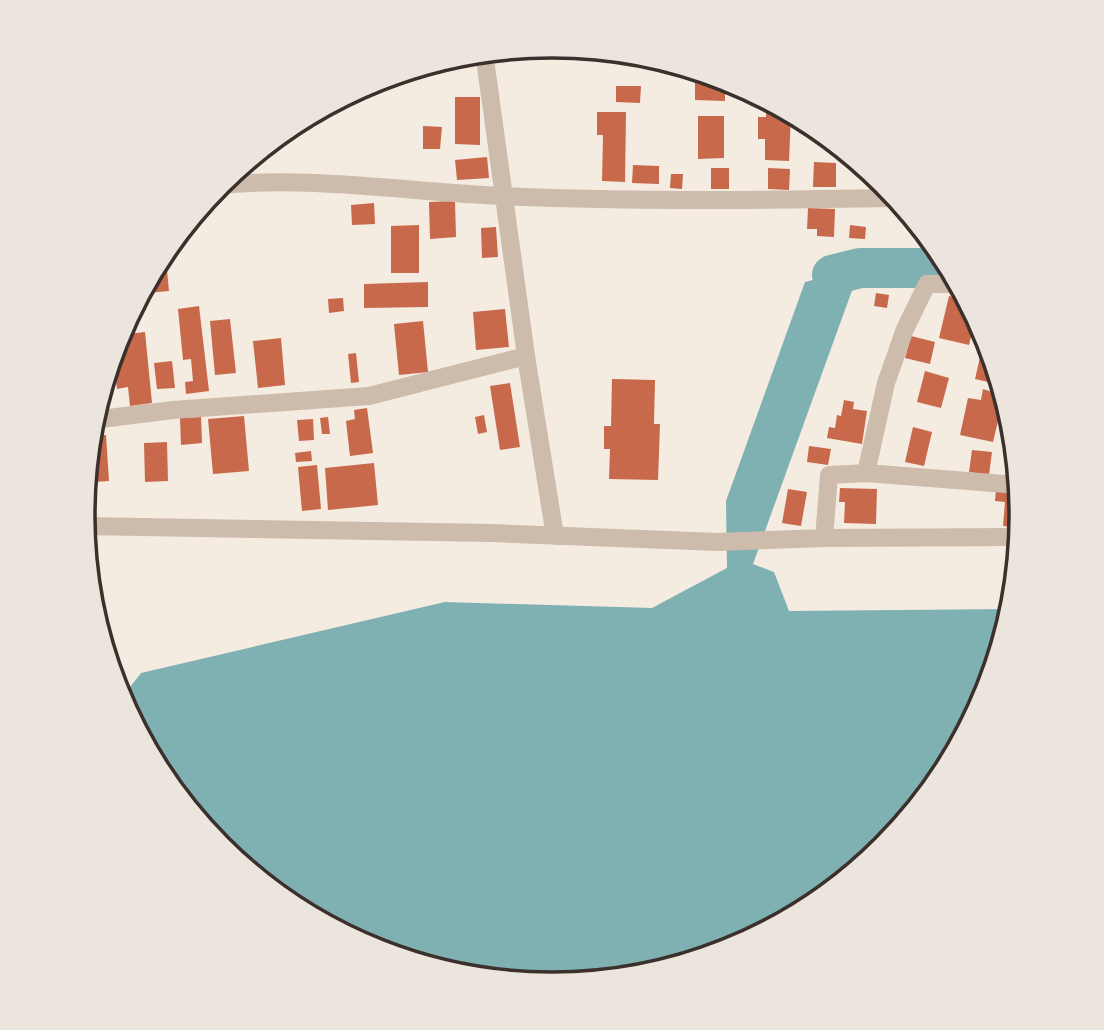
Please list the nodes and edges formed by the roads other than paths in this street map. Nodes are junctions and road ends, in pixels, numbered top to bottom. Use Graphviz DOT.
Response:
graph roads {
  1 [pos="486,63"];
  2 [pos="237,185"];
  3 [pos="505,196"];
  4 [pos="881,198"];
  5 [pos="947,284"];
  6 [pos="526,356"];
  7 [pos="106,418"];
  8 [pos="866,473"];
  9 [pos="1008,484"];
  10 [pos="95,526"];
  11 [pos="555,536"];
  12 [pos="1008,537"];
  13 [pos="824,538"];
  1 -- 3 [label="street"];
  2 -- 3 [label="street"];
  3 -- 4 [label="street"];
  3 -- 6 [label="street"];
  5 -- 8 [label="street"];
  6 -- 7 [label="street"];
  6 -- 11 [label="street"];
  8 -- 9 [label="street"];
  8 -- 13 [label="street"];
  10 -- 11 [label="street"];
  11 -- 13 [label="street"];
  12 -- 13 [label="street"];
}
